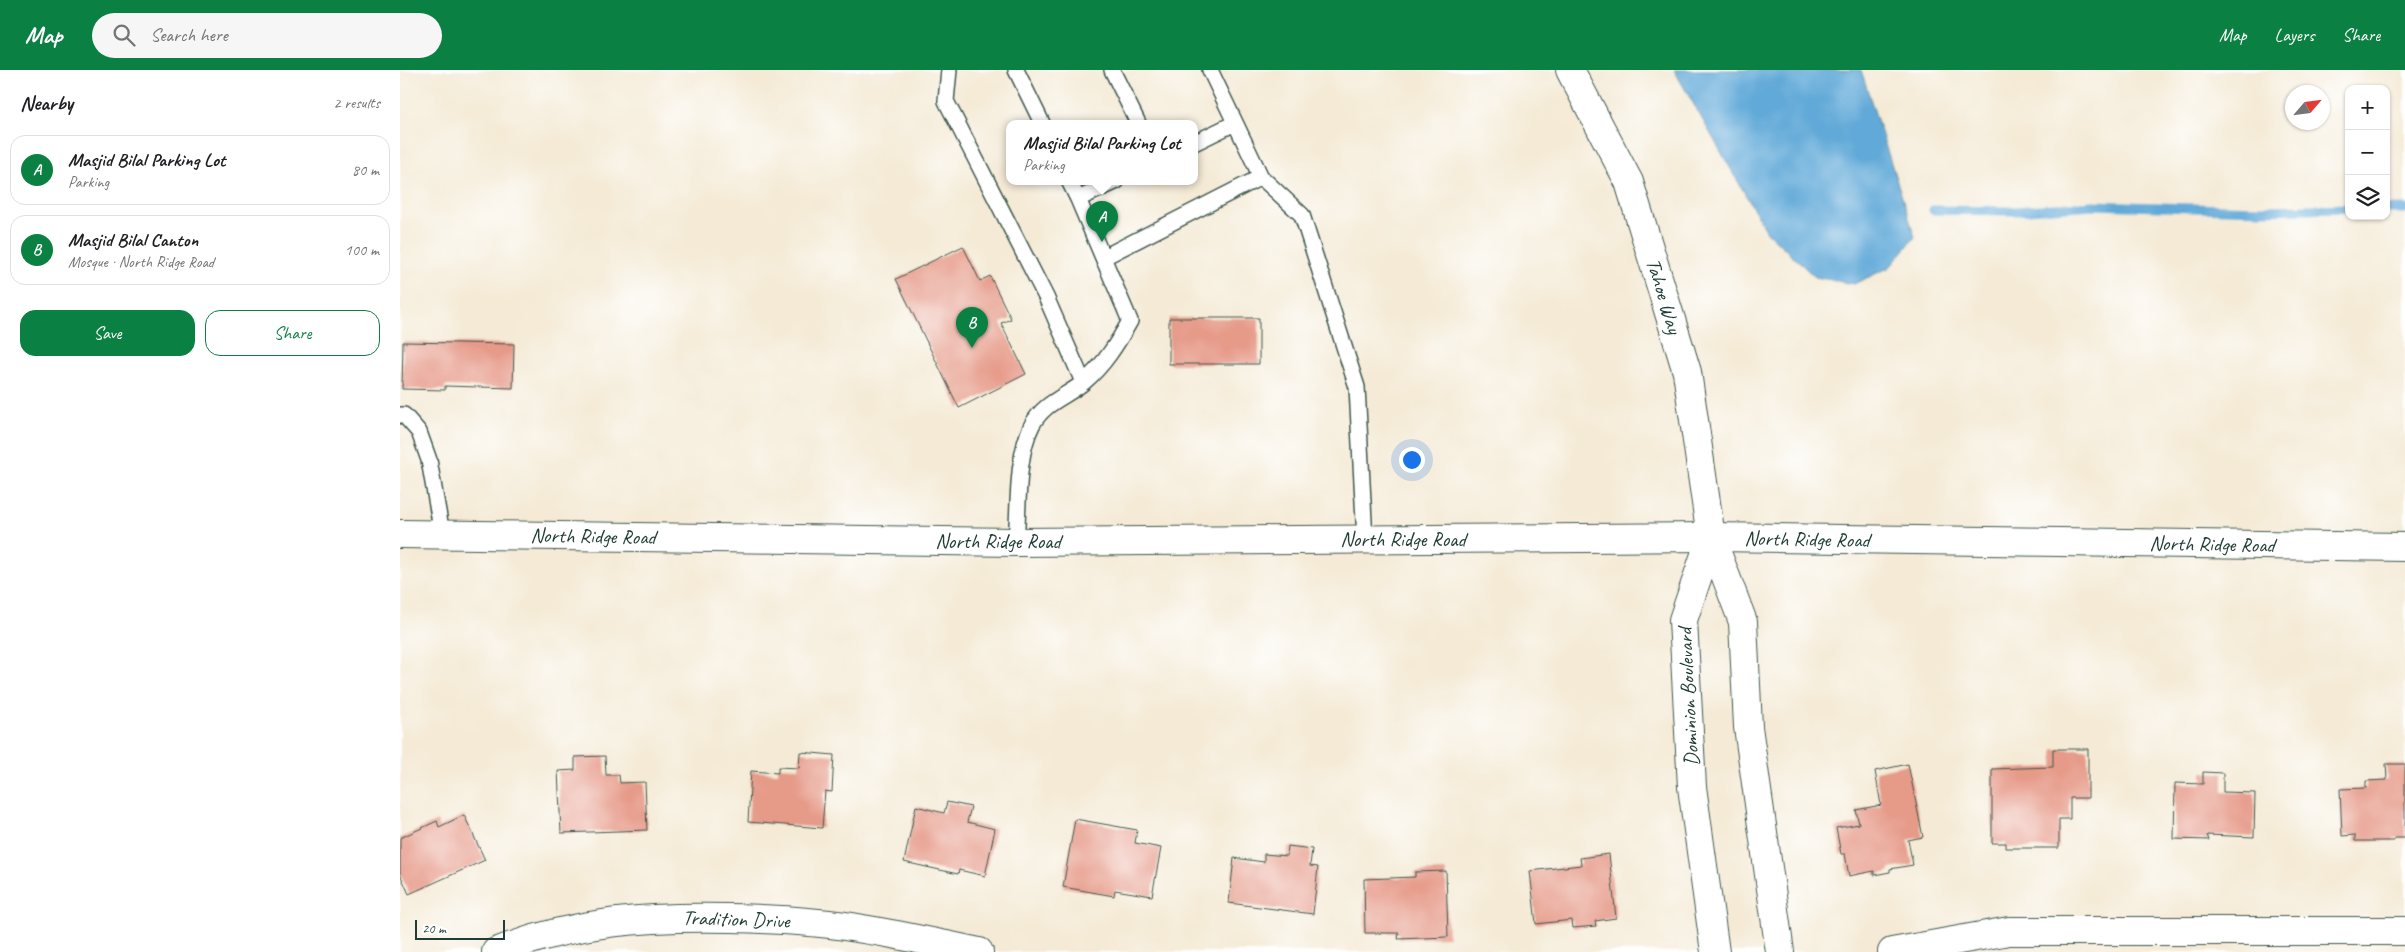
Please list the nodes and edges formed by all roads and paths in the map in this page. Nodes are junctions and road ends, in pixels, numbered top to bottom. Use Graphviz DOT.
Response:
graph roads {
  1 [pos="949,70"];
  2 [pos="1016,70"];
  3 [pos="1112,70"];
  4 [pos="1210,70"];
  5 [pos="1570,70"];
  6 [pos="1041,120"];
  7 [pos="1137,120"];
  8 [pos="1235,123"];
  9 [pos="1198,141"];
  10 [pos="1261,177"];
  11 [pos="1071,185"];
  12 [pos="1108,185"];
  13 [pos="1078,199"];
  14 [pos="1104,257"];
  15 [pos="1083,382"];
  16 [pos="400,415"];
  17 [pos="400,534"];
  18 [pos="442,534"];
  19 [pos="1711,537"];
  20 [pos="1365,540"];
  21 [pos="1016,542"];
  22 [pos="2405,547"];
  23 [pos="2405,931"];
  24 [pos="496,952"];
  25 [pos="979,952"];
  26 [pos="1715,952"];
  27 [pos="1780,952"];
  28 [pos="1892,952"];
  1 -- 15 [label="lane"];
  2 -- 6 [label="lane"];
  3 -- 7 [label="lane"];
  4 -- 8 [label="lane"];
  5 -- 19 [label="street, Tahoe Way"];
  8 -- 9 [label="lane"];
  8 -- 10 [label="lane"];
  10 -- 14 [label="lane"];
  10 -- 20 [label="lane"];
  11 -- 13 [label="lane"];
  12 -- 13 [label="lane"];
  13 -- 14 [label="lane"];
  14 -- 15 [label="lane"];
  15 -- 21 [label="lane"];
  16 -- 18 [label="lane"];
  17 -- 18 [label="street, North Ridge Road"];
  18 -- 21 [label="street, North Ridge Road"];
  19 -- 20 [label="street, North Ridge Road"];
  19 -- 22 [label="street, North Ridge Road"];
  19 -- 26 [label="street, Dominion Boulevard"];
  19 -- 27 [label="street"];
  20 -- 21 [label="street, North Ridge Road"];
  23 -- 28 [label="street"];
  24 -- 25 [label="street, Tradition Drive"];
}
